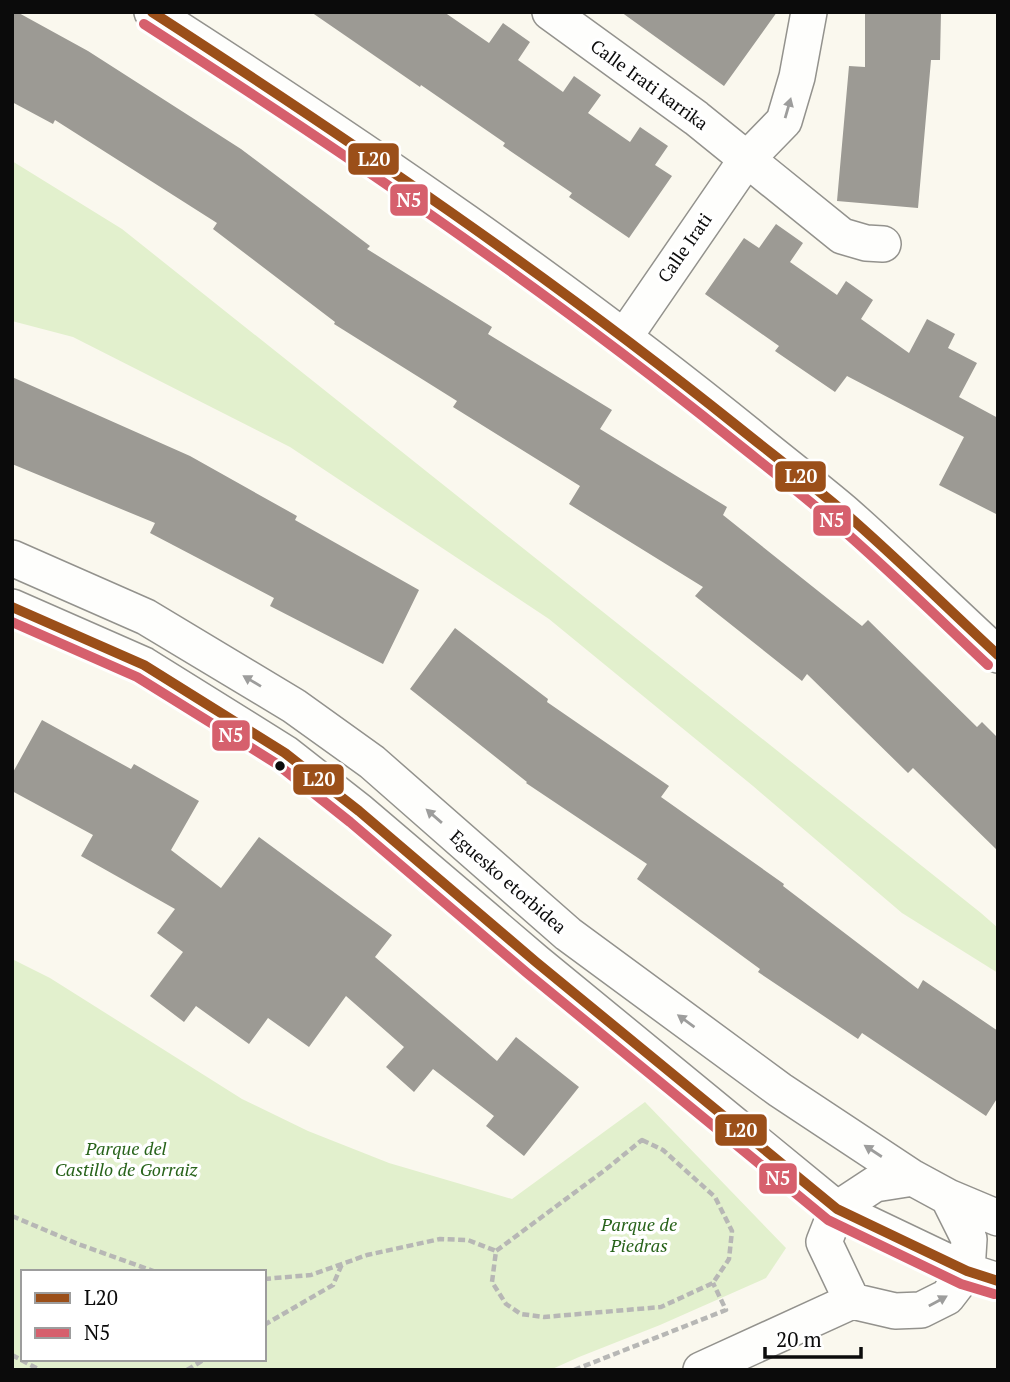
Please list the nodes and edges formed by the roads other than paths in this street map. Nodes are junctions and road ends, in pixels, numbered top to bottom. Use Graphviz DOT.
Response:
graph roads {
  1 [pos="152,12"];
  2 [pos="550,12"];
  3 [pos="809,12"];
  4 [pos="746,160"];
  5 [pos="883,244"];
  6 [pos="625,336"];
  7 [pos="12,558"];
  8 [pos="12,607"];
  9 [pos="998,655"];
  10 [pos="913,1178"];
  11 [pos="948,1197"];
  12 [pos="837,1209"];
  13 [pos="998,1218"];
  14 [pos="982,1276"];
  15 [pos="852,1301"];
  16 [pos="701,1370"];
  1 -- 6 [label="street"];
  2 -- 4 [label="street, Calle Irati karrika"];
  4 -- 3 [label="street, Calle Irati, one-way"];
  4 -- 5 [label="street"];
  4 -- 6 [label="street, Calle Irati"];
  6 -- 9 [label="street"];
  10 -- 7 [label="street, Eguesko etorbidea, one-way"];
  8 -- 12 [label="street"];
  10 -- 11 [label="street, Eguesko etorbidea"];
  10 -- 12 [label="street"];
  11 -- 13 [label="street, Eguesko etorbidea"];
  11 -- 14 [label="street"];
  12 -- 14 [label="street"];
  12 -- 15 [label="street"];
  15 -- 14 [label="street, one-way"];
  15 -- 16 [label="street"];
}
